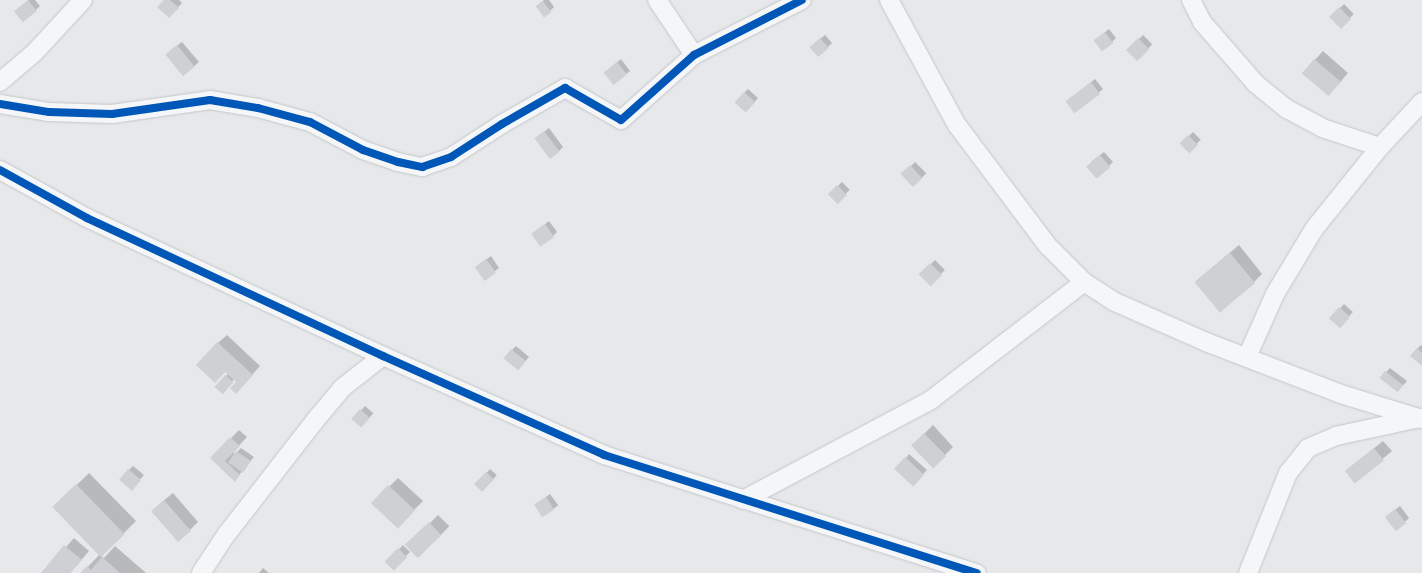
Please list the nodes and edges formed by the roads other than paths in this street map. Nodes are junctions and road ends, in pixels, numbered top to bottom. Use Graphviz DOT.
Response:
graph roads {
  1 [pos="83,0"];
  2 [pos="657,0"];
  3 [pos="802,0"];
  4 [pos="889,0"];
  5 [pos="1191,0"];
  6 [pos="694,55"];
  7 [pos="0,82"];
  8 [pos="1422,102"];
  9 [pos="0,104"];
  10 [pos="1380,147"];
  11 [pos="0,170"];
  12 [pos="1084,282"];
  13 [pos="383,356"];
  14 [pos="1247,357"];
  15 [pos="1421,418"];
  16 [pos="743,500"];
  17 [pos="201,573"];
  18 [pos="977,573"];
  19 [pos="1248,573"];
  1 -- 7 [label="street"];
  2 -- 6 [label="street"];
  3 -- 6 [label="street"];
  4 -- 12 [label="street"];
  5 -- 10 [label="street"];
  6 -- 9 [label="street"];
  8 -- 10 [label="street"];
  10 -- 14 [label="street"];
  11 -- 13 [label="street"];
  12 -- 14 [label="street"];
  12 -- 16 [label="street"];
  13 -- 16 [label="street"];
  13 -- 17 [label="street"];
  14 -- 15 [label="street"];
  15 -- 19 [label="street"];
  16 -- 18 [label="street"];
}
